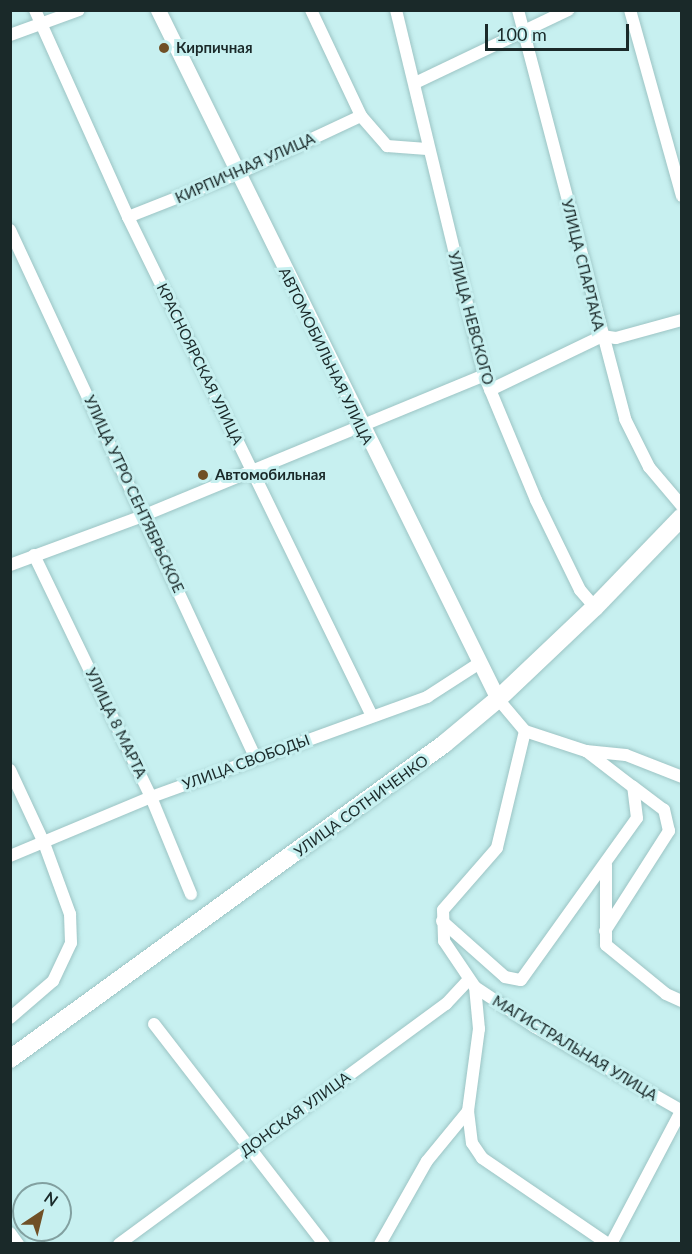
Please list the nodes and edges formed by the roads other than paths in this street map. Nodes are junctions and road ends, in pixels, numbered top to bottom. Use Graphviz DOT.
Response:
graph roads {
  1 [pos="35,10"];
  2 [pos="79,10"];
  3 [pos="158,10"];
  4 [pos="310,10"];
  5 [pos="396,10"];
  6 [pos="518,10"];
  7 [pos="568,10"];
  8 [pos="630,10"];
  9 [pos="40,23"];
  10 [pos="524,33"];
  11 [pos="10,35"];
  12 [pos="414,83"];
  13 [pos="361,116"];
  14 [pos="427,149"];
  15 [pos="237,174"];
  16 [pos="681,196"];
  17 [pos="128,217"];
  18 [pos="10,230"];
  19 [pos="681,320"];
  20 [pos="602,336"];
  21 [pos="484,375"];
  22 [pos="490,390"];
  23 [pos="360,425"];
  24 [pos="252,469"];
  25 [pos="681,506"];
  26 [pos="145,515"];
  27 [pos="681,517"];
  28 [pos="34,555"];
  29 [pos="10,565"];
  30 [pos="595,608"];
  31 [pos="478,664"];
  32 [pos="498,699"];
  33 [pos="371,714"];
  34 [pos="525,731"];
  35 [pos="586,751"];
  36 [pos="256,759"];
  37 [pos="10,770"];
  38 [pos="681,777"];
  39 [pos="633,787"];
  40 [pos="151,797"];
  41 [pos="44,843"];
  42 [pos="10,856"];
  43 [pos="606,865"];
  44 [pos="191,894"];
  45 [pos="442,921"];
  46 [pos="605,932"];
  47 [pos="472,984"];
  48 [pos="681,1001"];
  49 [pos="10,1018"];
  50 [pos="154,1024"];
  51 [pos="10,1059"];
  52 [pos="468,1111"];
  53 [pos="681,1111"];
  54 [pos="250,1147"];
  55 [pos="10,1233"];
  56 [pos="18,1244"];
  57 [pos="119,1244"];
  58 [pos="324,1244"];
  59 [pos="380,1244"];
  60 [pos="609,1244"];
  1 -- 9 [label="street, КРАСНОЯРСКАЯ УЛИЦА"];
  2 -- 9 [label="street"];
  3 -- 15 [label="street, АВТОМОБИЛЬНАЯ УЛИЦА"];
  4 -- 13 [label="street"];
  5 -- 12 [label="street, УЛИЦА НЕВСКОГО"];
  6 -- 10 [label="street, УЛИЦА СПАРТАКА"];
  7 -- 10 [label="street"];
  8 -- 16 [label="street"];
  9 -- 11 [label="street"];
  9 -- 17 [label="street, КРАСНОЯРСКАЯ УЛИЦА"];
  10 -- 12 [label="street"];
  10 -- 20 [label="street, УЛИЦА СПАРТАКА"];
  12 -- 14 [label="street, УЛИЦА НЕВСКОГО"];
  13 -- 14 [label="street"];
  13 -- 15 [label="street, КИРПИЧНАЯ УЛИЦА"];
  14 -- 21 [label="street, УЛИЦА НЕВСКОГО"];
  15 -- 17 [label="street, КИРПИЧНАЯ УЛИЦА"];
  15 -- 23 [label="street, АВТОМОБИЛЬНАЯ УЛИЦА"];
  17 -- 24 [label="street, КРАСНОЯРСКАЯ УЛИЦА"];
  18 -- 26 [label="street, УЛИЦА УТРО СЕНТЯБРЬСКОЕ"];
  19 -- 20 [label="street"];
  20 -- 22 [label="street"];
  20 -- 25 [label="street, УЛИЦА СПАРТАКА"];
  21 -- 22 [label="street, УЛИЦА НЕВСКОГО"];
  21 -- 23 [label="street"];
  22 -- 30 [label="street, УЛИЦА НЕВСКОГО"];
  23 -- 24 [label="street"];
  23 -- 31 [label="street, АВТОМОБИЛЬНАЯ УЛИЦА"];
  24 -- 26 [label="street"];
  24 -- 33 [label="street, КРАСНОЯРСКАЯ УЛИЦА"];
  26 -- 28 [label="street"];
  26 -- 36 [label="street, УЛИЦА УТРО СЕНТЯБРЬСКОЕ"];
  27 -- 30 [label="main road, УЛИЦА СОТНИЧЕНКО"];
  28 -- 29 [label="street"];
  28 -- 40 [label="street, УЛИЦА 8 МАРТА"];
  30 -- 32 [label="main road, УЛИЦА СОТНИЧЕНКО"];
  31 -- 32 [label="street, АВТОМОБИЛЬНАЯ УЛИЦА"];
  31 -- 33 [label="street, УЛИЦА СВОБОДЫ"];
  32 -- 34 [label="street"];
  32 -- 51 [label="main road, УЛИЦА СОТНИЧЕНКО"];
  33 -- 36 [label="street, УЛИЦА СВОБОДЫ"];
  34 -- 35 [label="street"];
  34 -- 45 [label="street"];
  35 -- 38 [label="street"];
  35 -- 39 [label="street"];
  36 -- 40 [label="street, УЛИЦА СВОБОДЫ"];
  37 -- 41 [label="street"];
  39 -- 43 [label="street"];
  39 -- 46 [label="street"];
  40 -- 41 [label="street, УЛИЦА СВОБОДЫ"];
  40 -- 44 [label="street, УЛИЦА 8 МАРТА"];
  41 -- 42 [label="street, УЛИЦА СВОБОДЫ"];
  41 -- 49 [label="street"];
  43 -- 45 [label="street"];
  43 -- 46 [label="street"];
  45 -- 47 [label="street, МАГИСТРАЛЬНАЯ УЛИЦА"];
  46 -- 48 [label="street"];
  47 -- 52 [label="street"];
  47 -- 53 [label="street, МАГИСТРАЛЬНАЯ УЛИЦА"];
  47 -- 54 [label="street, ДОНСКАЯ УЛИЦА"];
  50 -- 54 [label="street"];
  52 -- 59 [label="street"];
  52 -- 60 [label="street"];
  53 -- 60 [label="street"];
  54 -- 57 [label="street, ДОНСКАЯ УЛИЦА"];
  54 -- 58 [label="street"];
  55 -- 56 [label="street"];
}
